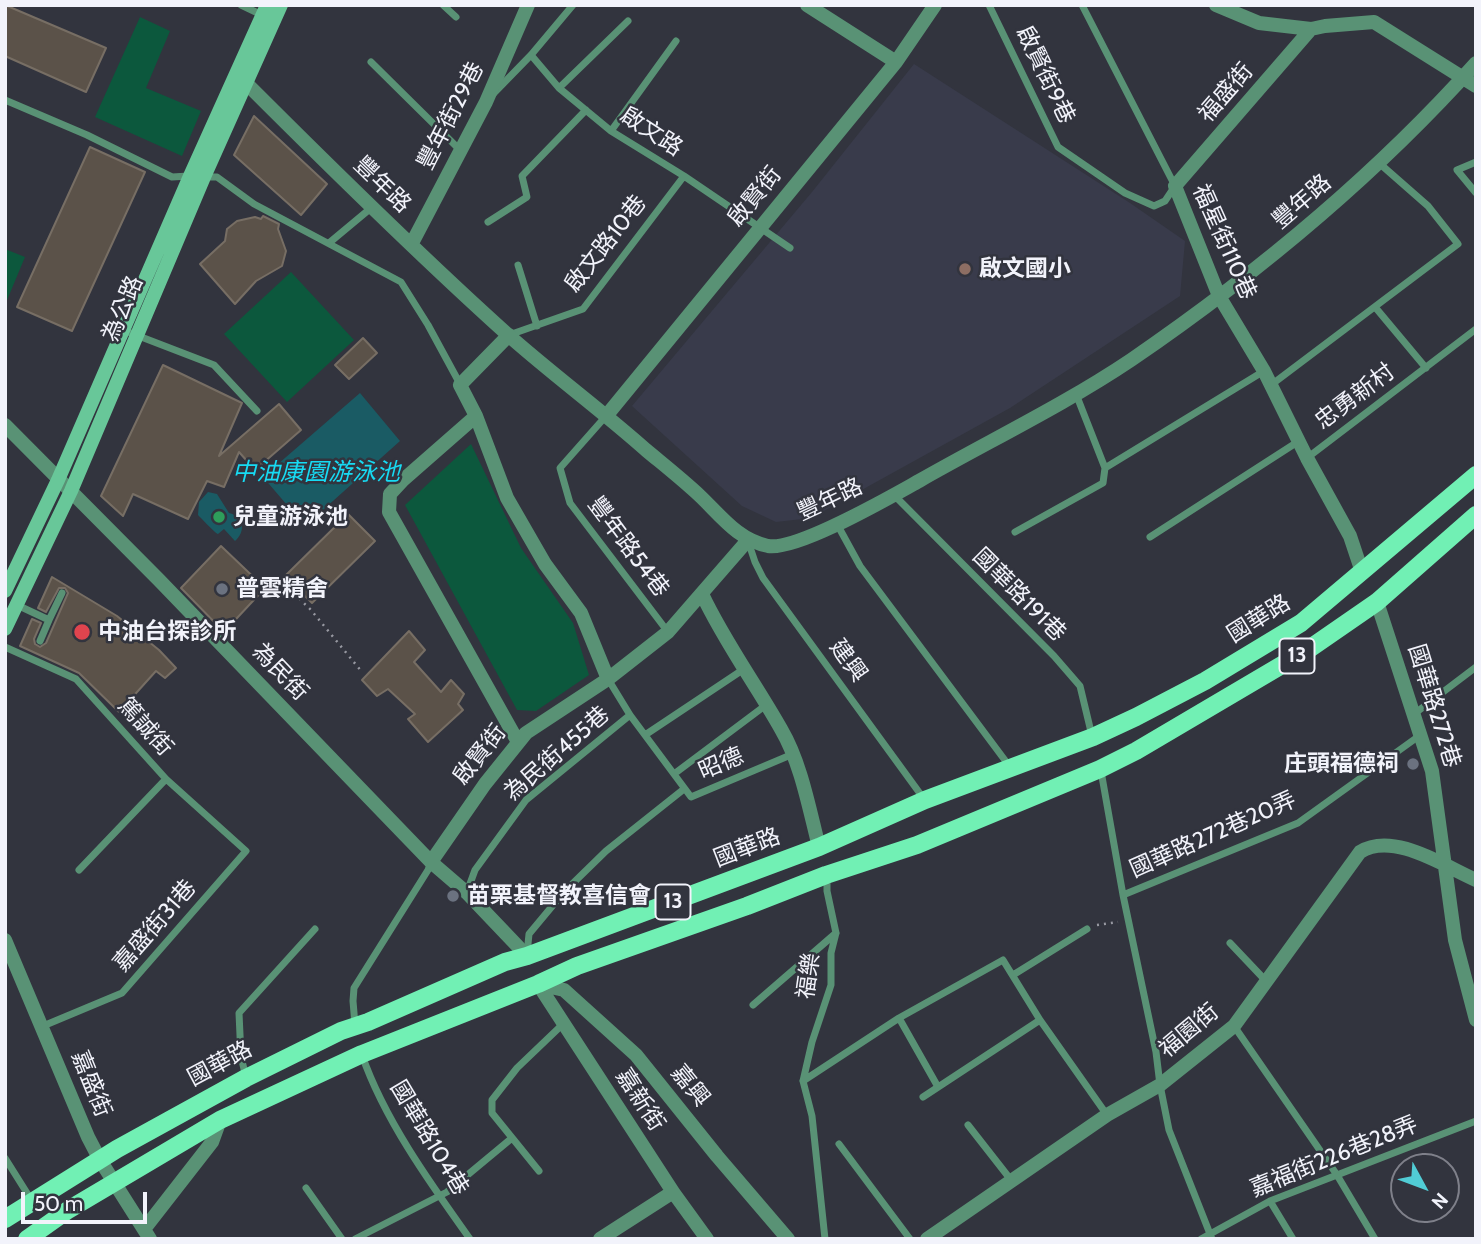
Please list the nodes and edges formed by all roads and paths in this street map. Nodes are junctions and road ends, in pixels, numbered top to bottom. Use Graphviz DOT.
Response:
graph roads {
  1 [pos="241,5"];
  2 [pos="281,5"];
  3 [pos="443,5"];
  4 [pos="528,5"];
  5 [pos="573,5"];
  6 [pos="807,5"];
  7 [pos="935,5"];
  8 [pos="989,5"];
  9 [pos="1082,5"];
  10 [pos="1216,5"];
  11 [pos="265,10"];
  12 [pos="456,17"];
  13 [pos="628,21"];
  14 [pos="1311,29"];
  15 [pos="676,41"];
  16 [pos="531,55"];
  17 [pos="370,62"];
  18 [pos="896,62"];
  19 [pos="1476,63"];
  20 [pos="1462,79"];
  21 [pos="241,81"];
  22 [pos="1476,86"];
  23 [pos="559,88"];
  24 [pos="5,100"];
  25 [pos="486,102"];
  26 [pos="586,110"];
  27 [pos="611,131"];
  28 [pos="460,150"];
  29 [pos="1476,162"];
  30 [pos="1380,163"];
  31 [pos="684,176"];
  32 [pos="197,177"];
  33 [pos="1175,186"];
  34 [pos="1476,194"];
  35 [pos="371,208"];
  36 [pos="488,222"];
  37 [pos="760,227"];
  38 [pos="330,243"];
  39 [pos="411,245"];
  40 [pos="790,248"];
  41 [pos="518,265"];
  42 [pos="1219,296"];
  43 [pos="1375,307"];
  44 [pos="537,326"];
  45 [pos="1476,329"];
  46 [pos="130,333"];
  47 [pos="509,335"];
  48 [pos="1426,368"];
  49 [pos="1268,378"];
  50 [pos="460,385"];
  51 [pos="1076,394"];
  52 [pos="257,411"];
  53 [pos="607,415"];
  54 [pos="476,416"];
  55 [pos="5,425"];
  56 [pos="1299,441"];
  57 [pos="1307,458"];
  58 [pos="1105,468"];
  59 [pos="1476,475"];
  60 [pos="58,480"];
  61 [pos="71,491"];
  62 [pos="894,495"];
  63 [pos="1476,515"];
  64 [pos="837,524"];
  65 [pos="1015,532"];
  66 [pos="1150,537"];
  67 [pos="748,540"];
  68 [pos="1362,572"];
  69 [pos="279,579"];
  70 [pos="5,591"];
  71 [pos="62,593"];
  72 [pos="702,594"];
  73 [pos="1377,602"];
  74 [pos="16,605"];
  75 [pos="49,620"];
  76 [pos="5,629"];
  77 [pos="668,632"];
  78 [pos="40,641"];
  79 [pos="5,647"];
  80 [pos="1476,667"];
  81 [pos="744,669"];
  82 [pos="362,672"];
  83 [pos="608,679"];
  84 [pos="766,705"];
  85 [pos="1415,714"];
  86 [pos="630,715"];
  87 [pos="645,735"];
  88 [pos="1419,736"];
  89 [pos="1093,737"];
  90 [pos="518,742"];
  91 [pos="793,754"];
  92 [pos="1010,768"];
  93 [pos="1100,769"];
  94 [pos="674,774"];
  95 [pos="166,779"];
  96 [pos="684,789"];
  97 [pos="925,800"];
  98 [pos="819,847"];
  99 [pos="246,851"];
  100 [pos="431,862"];
  101 [pos="1447,867"];
  102 [pos="79,870"];
  103 [pos="827,875"];
  104 [pos="1476,880"];
  105 [pos="467,892"];
  106 [pos="1123,895"];
  107 [pos="1129,921"];
  108 [pos="314,929"];
  109 [pos="1087,929"];
  110 [pos="836,933"];
  111 [pos="5,940"];
  112 [pos="1230,943"];
  113 [pos="527,956"];
  114 [pos="1013,975"];
  115 [pos="1266,981"];
  116 [pos="538,984"];
  117 [pos="753,1005"];
  118 [pos="899,1018"];
  119 [pos="1040,1020"];
  120 [pos="1476,1020"];
  121 [pos="563,1024"];
  122 [pos="43,1026"];
  123 [pos="355,1026"];
  124 [pos="1234,1026"];
  125 [pos="362,1054"];
  126 [pos="246,1078"];
  127 [pos="803,1081"];
  128 [pos="1160,1085"];
  129 [pos="938,1087"];
  130 [pos="923,1097"];
  131 [pos="1107,1115"];
  132 [pos="220,1120"];
  133 [pos="1476,1121"];
  134 [pos="968,1125"];
  135 [pos="512,1138"];
  136 [pos="839,1144"];
  137 [pos="5,1158"];
  138 [pos="100,1160"];
  139 [pos="539,1171"];
  140 [pos="1337,1175"];
  141 [pos="1012,1180"];
  142 [pos="114,1182"];
  143 [pos="306,1188"];
  144 [pos="673,1192"];
  145 [pos="439,1197"];
  146 [pos="32,1201"];
  147 [pos="1270,1201"];
  148 [pos="5,1219"];
  149 [pos="144,1235"];
  150 [pos="1211,1237"];
  151 [pos="27,1239"];
  152 [pos="342,1239"];
  153 [pos="355,1239"];
  154 [pos="470,1239"];
  155 [pos="600,1239"];
  156 [pos="707,1239"];
  157 [pos="789,1239"];
  158 [pos="825,1239"];
  159 [pos="910,1239"];
  160 [pos="927,1239"];
  161 [pos="1201,1239"];
  162 [pos="1293,1239"];
  163 [pos="1375,1239"];
  1 -- 11 [label="lane"];
  2 -- 21 [label="street, 為公路"];
  3 -- 12 [label="lane"];
  4 -- 25 [label="street, 豐年街29巷"];
  5 -- 16 [label="lane"];
  6 -- 18 [label="street"];
  7 -- 18 [label="street, 啟賢街"];
  8 -- 33 [label="lane, 啟賢街9巷"];
  9 -- 33 [label="lane, 福星街110巷"];
  10 -- 14 [label="street"];
  11 -- 21 [label="street, 為公路"];
  13 -- 23 [label="lane"];
  14 -- 20 [label="street"];
  14 -- 33 [label="street, 福盛街"];
  15 -- 27 [label="lane"];
  16 -- 23 [label="lane, 啟文路"];
  16 -- 25 [label="lane"];
  17 -- 28 [label="lane"];
  18 -- 37 [label="street, 啟賢街"];
  19 -- 20 [label="street, 豐年路"];
  20 -- 22 [label="street"];
  20 -- 30 [label="street, 豐年路"];
  21 -- 32 [label="street, 為公路"];
  21 -- 35 [label="street, 豐年路"];
  23 -- 26 [label="lane, 啟文路"];
  24 -- 32 [label="lane"];
  25 -- 28 [label="street, 豐年街29巷"];
  26 -- 27 [label="lane, 啟文路"];
  26 -- 36 [label="lane"];
  27 -- 31 [label="lane, 啟文路"];
  28 -- 39 [label="street, 豐年街29巷"];
  29 -- 34 [label="lane"];
  30 -- 42 [label="street, 豐年路"];
  30 -- 43 [label="lane"];
  31 -- 37 [label="lane, 啟文路"];
  31 -- 44 [label="lane, 啟文路10巷"];
  32 -- 38 [label="lane"];
  32 -- 46 [label="street, 為公路"];
  33 -- 42 [label="street, 福星街110巷"];
  35 -- 38 [label="lane"];
  35 -- 39 [label="street, 豐年路"];
  37 -- 40 [label="lane, 啟文路"];
  37 -- 53 [label="street, 啟賢街"];
  38 -- 50 [label="lane"];
  39 -- 47 [label="street, 豐年路"];
  41 -- 44 [label="lane"];
  42 -- 49 [label="street, 福星街110巷"];
  42 -- 51 [label="street, 豐年路"];
  43 -- 48 [label="lane, 忠勇新村"];
  43 -- 49 [label="lane"];
  44 -- 47 [label="lane, 啟文路10巷"];
  45 -- 48 [label="lane, 忠勇新村"];
  46 -- 52 [label="lane"];
  46 -- 60 [label="street, 為公路"];
  46 -- 61 [label="street, 為公路"];
  47 -- 50 [label="street"];
  47 -- 53 [label="street, 豐年路"];
  48 -- 57 [label="lane, 忠勇新村"];
  49 -- 56 [label="street, 福星街110巷"];
  49 -- 58 [label="lane"];
  50 -- 54 [label="street"];
  51 -- 58 [label="lane"];
  51 -- 62 [label="street, 豐年路"];
  53 -- 67 [label="street, 豐年路"];
  53 -- 77 [label="lane, 豐年路54巷"];
  54 -- 83 [label="street"];
  54 -- 90 [label="street"];
  55 -- 60 [label="street, 為民街"];
  56 -- 57 [label="street, 福星街110巷"];
  56 -- 66 [label="lane"];
  57 -- 68 [label="street, 福星街110巷"];
  58 -- 65 [label="lane"];
  59 -- 68 [label="main road, 國華路 / 13"];
  60 -- 61 [label="street, 為民街"];
  60 -- 70 [label="street, 為公路"];
  61 -- 74 [label="street, 為公路"];
  61 -- 100 [label="street, 為民街"];
  62 -- 64 [label="street, 豐年路"];
  62 -- 89 [label="lane, 國華路191巷"];
  63 -- 73 [label="main road, 13"];
  64 -- 67 [label="street, 豐年路"];
  64 -- 92 [label="lane"];
  67 -- 72 [label="street, 啟賢街"];
  67 -- 97 [label="lane, 建興"];
  68 -- 73 [label="main road"];
  68 -- 89 [label="main road, 國華路 / 13"];
  69 -- 82 [label="path"];
  71 -- 75 [label="lane"];
  72 -- 77 [label="street, 啟賢街"];
  72 -- 81 [label="street"];
  73 -- 85 [label="street, 國華路272巷"];
  73 -- 93 [label="main road, 13"];
  74 -- 75 [label="lane"];
  74 -- 76 [label="street, 為公路"];
  75 -- 78 [label="lane"];
  77 -- 83 [label="street, 啟賢街"];
  79 -- 95 [label="lane, 篤誠街"];
  80 -- 85 [label="lane"];
  81 -- 84 [label="street"];
  81 -- 87 [label="lane"];
  83 -- 86 [label="lane, 昭德"];
  83 -- 90 [label="street, 啟賢街"];
  84 -- 91 [label="street"];
  84 -- 94 [label="lane, 昭德"];
  85 -- 88 [label="street, 國華路272巷"];
  86 -- 87 [label="lane, 昭德"];
  86 -- 105 [label="lane, 為民街455巷"];
  87 -- 94 [label="lane, 昭德"];
  88 -- 101 [label="street, 國華路272巷"];
  88 -- 106 [label="lane, 國華路272巷20弄"];
  89 -- 92 [label="main road, 國華路 / 13"];
  89 -- 93 [label="main road"];
  90 -- 100 [label="street, 啟賢街"];
  91 -- 96 [label="lane, 昭德"];
  91 -- 98 [label="street"];
  92 -- 97 [label="main road, 國華路 / 13"];
  93 -- 103 [label="main road, 13"];
  93 -- 106 [label="lane"];
  94 -- 96 [label="lane, 昭德"];
  95 -- 99 [label="lane, 篤誠街"];
  95 -- 102 [label="lane"];
  96 -- 113 [label="lane"];
  97 -- 98 [label="main road, 國華路 / 13"];
  98 -- 103 [label="main road"];
  98 -- 113 [label="main road, 國華路 / 13"];
  99 -- 122 [label="lane, 嘉盛街31巷"];
  100 -- 105 [label="street, 為民街"];
  100 -- 123 [label="lane, 啟賢街"];
  101 -- 104 [label="street, 福園街"];
  101 -- 115 [label="street, 福園街"];
  101 -- 120 [label="street, 國華路272巷"];
  103 -- 110 [label="lane, 福樂"];
  103 -- 116 [label="main road, 13"];
  105 -- 113 [label="street, 為民街"];
  106 -- 107 [label="lane"];
  107 -- 109 [label="path"];
  107 -- 128 [label="lane"];
  108 -- 126 [label="lane"];
  109 -- 114 [label="lane"];
  110 -- 117 [label="lane"];
  110 -- 127 [label="lane, 福樂"];
  111 -- 122 [label="street, 嘉盛街"];
  112 -- 115 [label="lane"];
  113 -- 116 [label="main road"];
  113 -- 123 [label="main road, 國華路 / 13"];
  114 -- 118 [label="lane"];
  114 -- 119 [label="lane"];
  115 -- 124 [label="street, 福園街"];
  116 -- 121 [label="street, 嘉新街"];
  116 -- 125 [label="main road, 13"];
  116 -- 157 [label="street, 嘉興"];
  118 -- 127 [label="lane"];
  118 -- 129 [label="lane"];
  119 -- 129 [label="lane"];
  119 -- 131 [label="lane"];
  121 -- 135 [label="lane"];
  121 -- 144 [label="street, 嘉新街"];
  122 -- 138 [label="street, 嘉盛街"];
  123 -- 125 [label="main road"];
  123 -- 126 [label="main road, 國華路 / 13"];
  124 -- 128 [label="street, 福園街"];
  124 -- 140 [label="lane"];
  125 -- 132 [label="main road, 13"];
  125 -- 145 [label="lane, 國華路104巷"];
  126 -- 138 [label="main road, 國華路 / 13"];
  127 -- 158 [label="lane, 福樂"];
  128 -- 131 [label="street, 福園街"];
  128 -- 150 [label="lane"];
  129 -- 130 [label="lane"];
  131 -- 141 [label="street, 福園街"];
  132 -- 142 [label="main road, 13"];
  132 -- 149 [label="street"];
  133 -- 140 [label="lane, 嘉福街226巷28弄"];
  134 -- 141 [label="lane"];
  135 -- 139 [label="lane"];
  135 -- 145 [label="lane"];
  136 -- 159 [label="lane"];
  137 -- 146 [label="lane"];
  138 -- 142 [label="street, 嘉盛街"];
  138 -- 146 [label="main road, 國華路 / 13"];
  140 -- 147 [label="lane, 嘉福街226巷28弄"];
  140 -- 163 [label="lane"];
  141 -- 160 [label="street, 福園街"];
  142 -- 149 [label="street, 嘉盛街"];
  142 -- 151 [label="main road, 13"];
  143 -- 152 [label="lane"];
  144 -- 155 [label="street"];
  144 -- 156 [label="street, 嘉新街"];
  145 -- 153 [label="lane"];
  145 -- 154 [label="lane, 國華路104巷"];
  146 -- 148 [label="main road, 國華路 / 13"];
  147 -- 150 [label="lane, 嘉福街226巷28弄"];
  147 -- 162 [label="lane"];
  150 -- 161 [label="lane, 嘉福街226巷28弄"];
}
